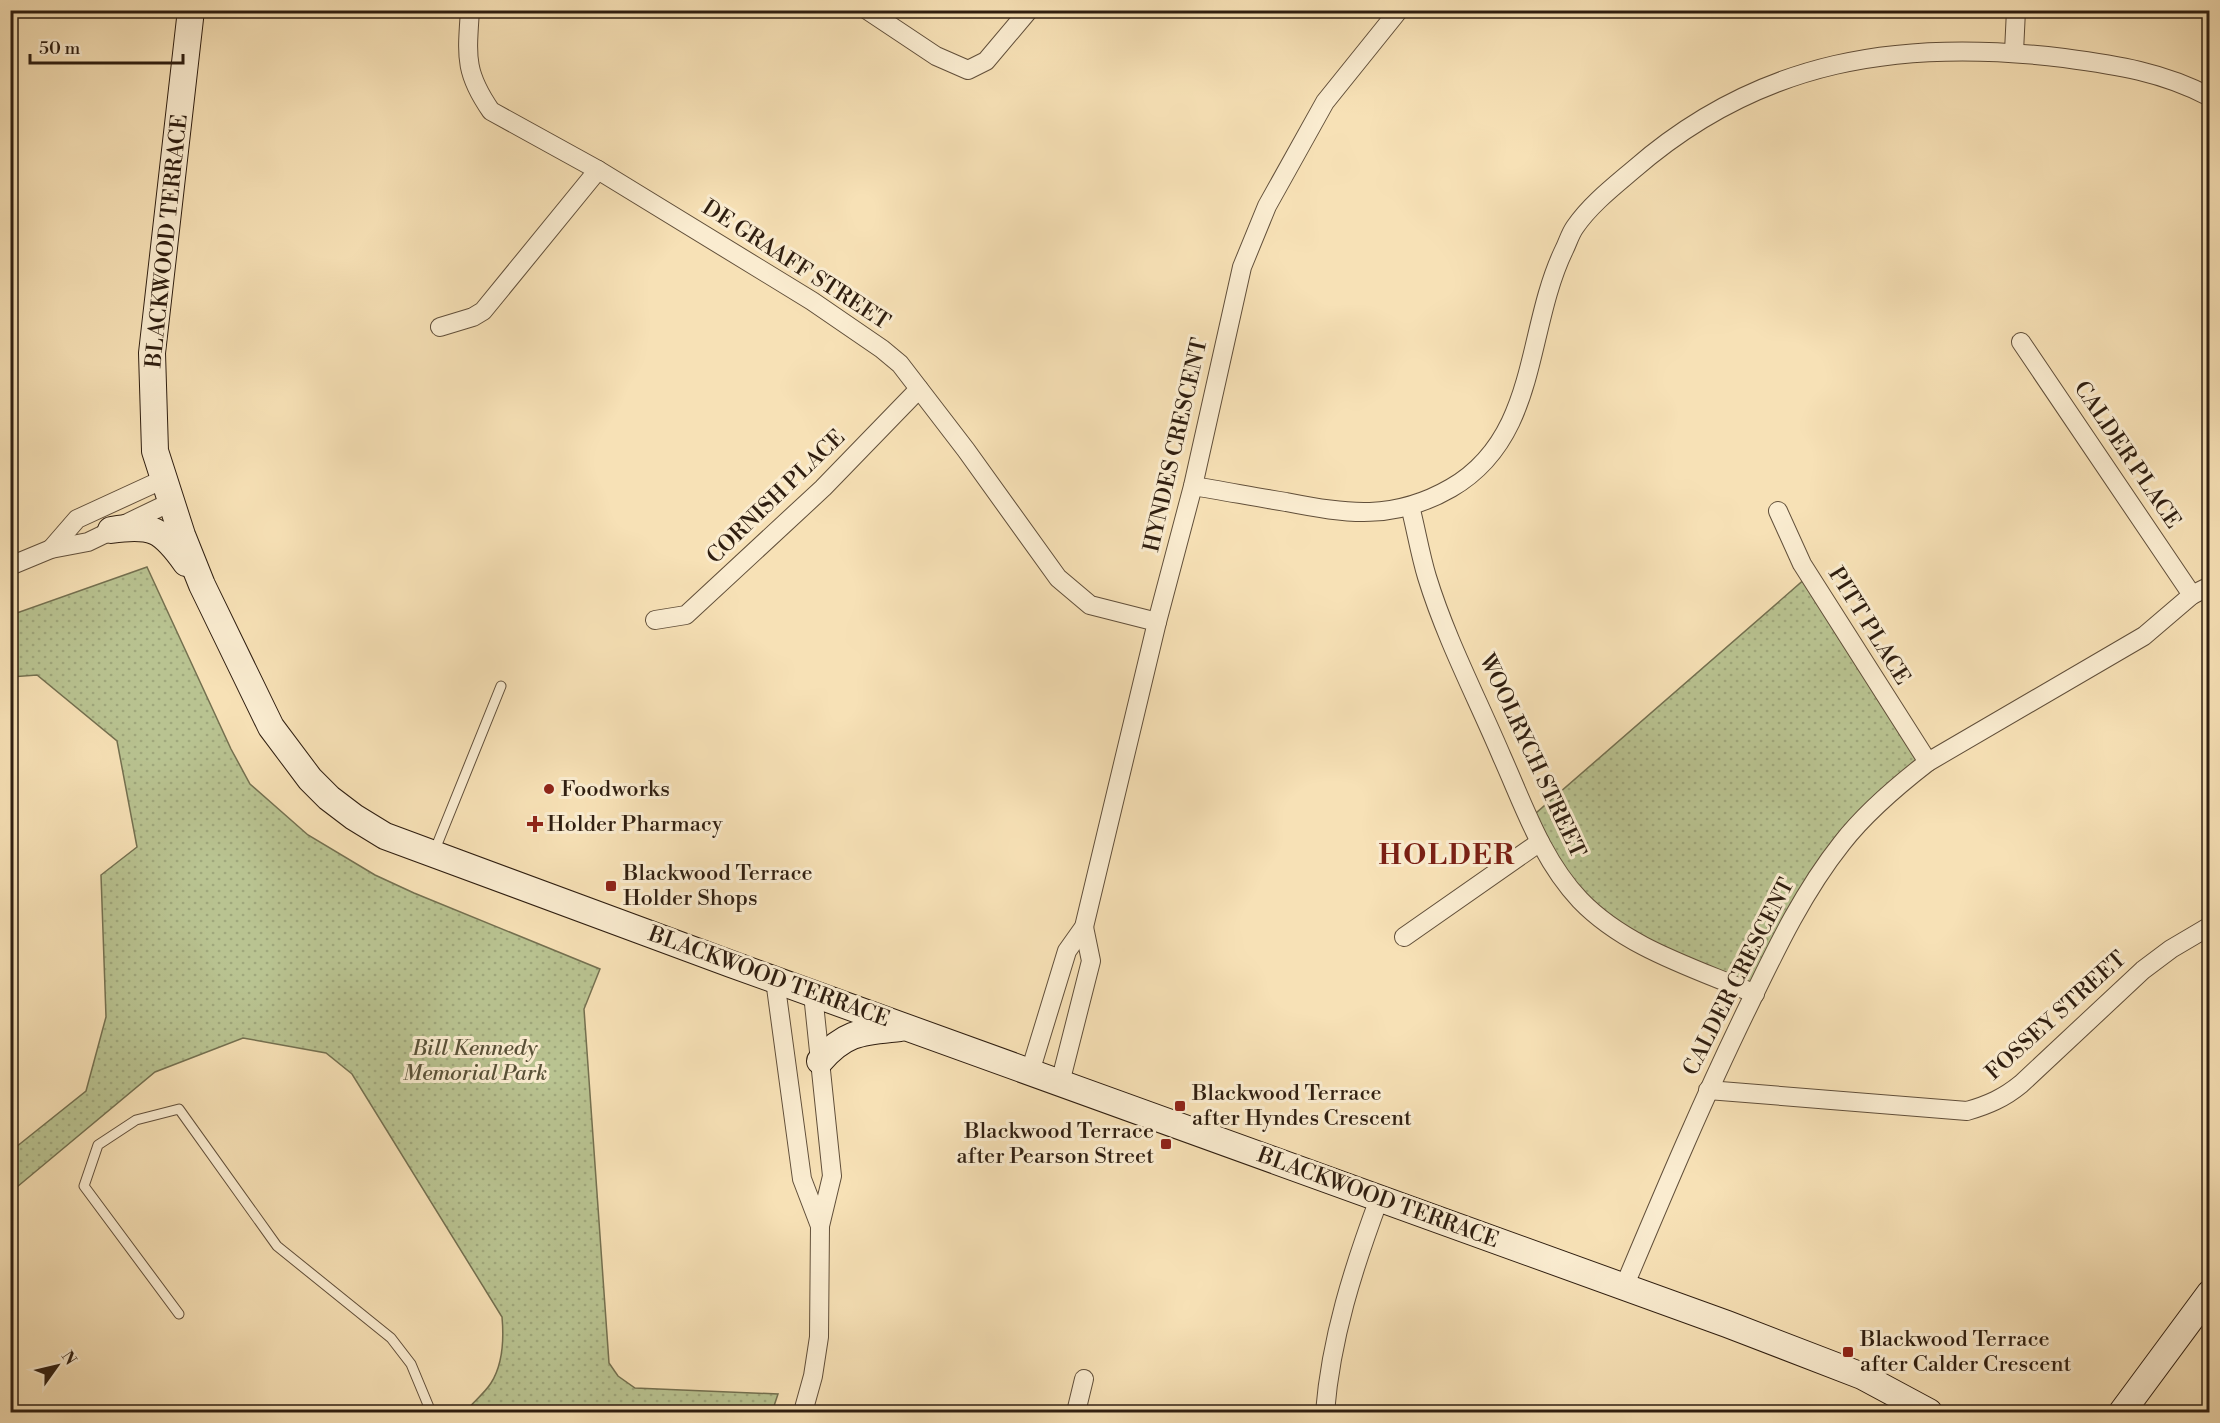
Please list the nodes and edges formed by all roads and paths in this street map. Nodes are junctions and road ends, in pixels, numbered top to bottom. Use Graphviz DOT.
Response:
graph roads {
  1 [pos="191,10"];
  2 [pos="470,10"];
  3 [pos="867,10"];
  4 [pos="1029,10"];
  5 [pos="1399,10"];
  6 [pos="2016,10"];
  7 [pos="2014,52"];
  8 [pos="2210,97"];
  9 [pos="598,170"];
  10 [pos="440,327"];
  11 [pos="2021,342"];
  12 [pos="919,389"];
  13 [pos="1193,486"];
  14 [pos="168,491"];
  15 [pos="1410,506"];
  16 [pos="1778,511"];
  17 [pos="111,530"];
  18 [pos="51,549"];
  19 [pos="10,566"];
  20 [pos="202,585"];
  21 [pos="2210,586"];
  22 [pos="2192,595"];
  23 [pos="655,620"];
  24 [pos="1157,622"];
  25 [pos="501,686"];
  26 [pos="1928,762"];
  27 [pos="1540,842"];
  28 [pos="433,854"];
  29 [pos="2210,926"];
  30 [pos="1084,927"];
  31 [pos="1404,937"];
  32 [pos="775,980"];
  33 [pos="813,994"];
  34 [pos="1755,994"];
  35 [pos="907,1027"];
  36 [pos="819,1061"];
  37 [pos="1030,1072"];
  38 [pos="1060,1083"];
  39 [pos="1708,1090"];
  40 [pos="1379,1199"];
  41 [pos="820,1226"];
  42 [pos="1624,1287"];
  43 [pos="2210,1293"];
  44 [pos="179,1314"];
  45 [pos="1084,1379"];
  46 [pos="430,1413"];
  47 [pos="803,1413"];
  48 [pos="1076,1413"];
  49 [pos="1324,1413"];
  50 [pos="1929,1413"];
  51 [pos="2122,1413"];
  1 -- 14 [label="street, BLACKWOOD TERRACE"];
  2 -- 9 [label="street, DE GRAAFF STREET"];
  3 -- 4 [label="street"];
  5 -- 13 [label="street, HYNDES CRESCENT"];
  6 -- 7 [label="street"];
  7 -- 8 [label="street"];
  7 -- 15 [label="street"];
  9 -- 10 [label="street"];
  9 -- 12 [label="street, DE GRAAFF STREET"];
  11 -- 22 [label="street, CALDER PLACE"];
  12 -- 23 [label="street, CORNISH PLACE"];
  12 -- 24 [label="street, DE GRAAFF STREET"];
  13 -- 15 [label="street"];
  13 -- 24 [label="street, HYNDES CRESCENT"];
  14 -- 17 [label="street"];
  14 -- 18 [label="street"];
  14 -- 20 [label="street, BLACKWOOD TERRACE"];
  15 -- 27 [label="street, WOOLRYCH STREET"];
  16 -- 26 [label="street, PITT PLACE"];
  17 -- 18 [label="street"];
  17 -- 20 [label="street"];
  18 -- 19 [label="street"];
  20 -- 28 [label="street, BLACKWOOD TERRACE"];
  21 -- 22 [label="street, CALDER CRESCENT"];
  22 -- 26 [label="street, CALDER CRESCENT"];
  24 -- 30 [label="street, HYNDES CRESCENT"];
  25 -- 28 [label="lane"];
  26 -- 34 [label="street, CALDER CRESCENT"];
  27 -- 31 [label="street"];
  27 -- 34 [label="street, WOOLRYCH STREET"];
  28 -- 32 [label="street, BLACKWOOD TERRACE"];
  29 -- 39 [label="street, FOSSEY STREET"];
  30 -- 37 [label="street, HYNDES CRESCENT"];
  30 -- 38 [label="street, HYNDES CRESCENT"];
  32 -- 33 [label="street, BLACKWOOD TERRACE"];
  32 -- 41 [label="street"];
  33 -- 35 [label="street, BLACKWOOD TERRACE"];
  33 -- 36 [label="street"];
  34 -- 39 [label="street, CALDER CRESCENT"];
  35 -- 36 [label="street"];
  35 -- 37 [label="street, BLACKWOOD TERRACE"];
  36 -- 41 [label="street"];
  37 -- 38 [label="street, BLACKWOOD TERRACE"];
  38 -- 40 [label="street, BLACKWOOD TERRACE"];
  39 -- 42 [label="street, CALDER CRESCENT"];
  40 -- 42 [label="street, BLACKWOOD TERRACE"];
  40 -- 49 [label="street"];
  41 -- 47 [label="street"];
  42 -- 50 [label="street, BLACKWOOD TERRACE"];
  43 -- 51 [label="street"];
  44 -- 46 [label="lane"];
  45 -- 48 [label="street"];
}
